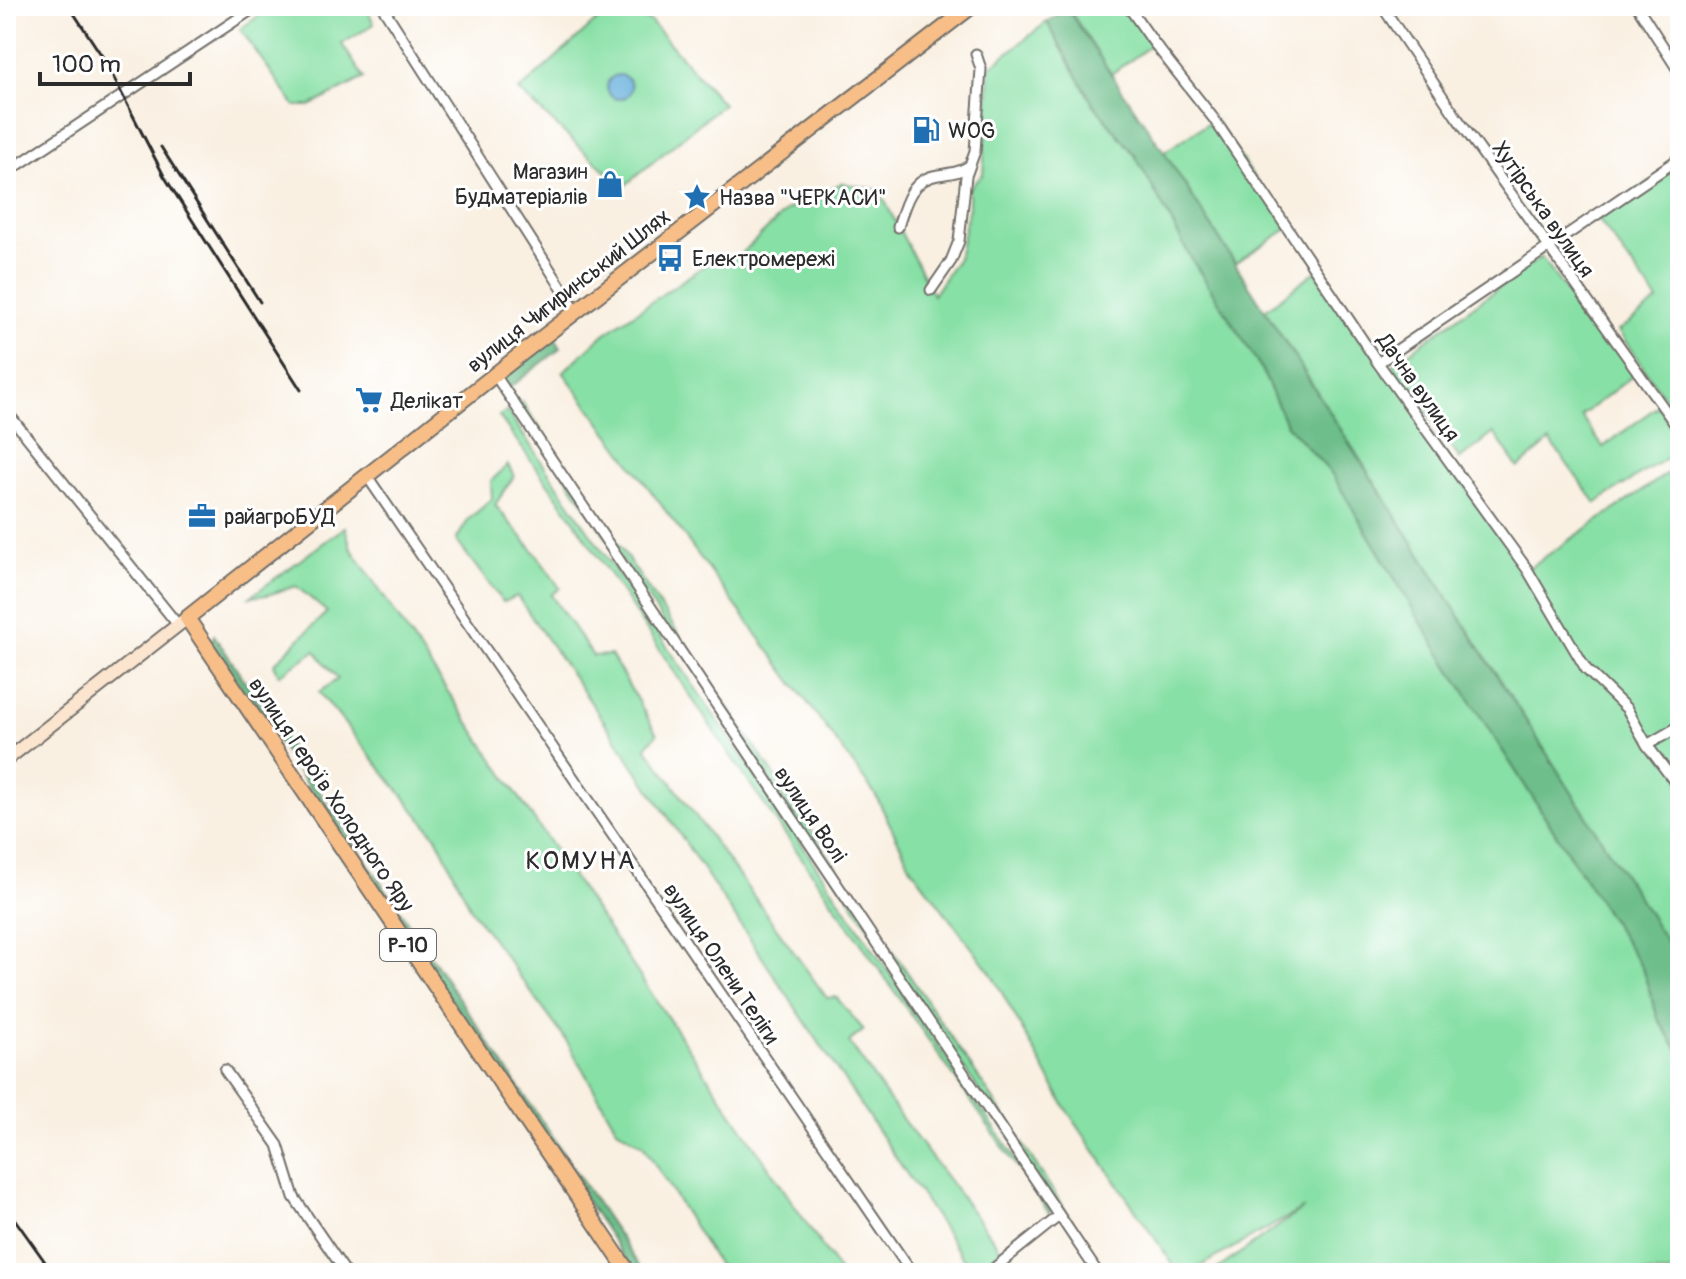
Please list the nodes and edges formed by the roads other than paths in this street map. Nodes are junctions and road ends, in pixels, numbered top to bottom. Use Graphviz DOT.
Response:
graph roads {
  1 [pos="257,6"];
  2 [pos="382,6"];
  3 [pos="972,6"];
  4 [pos="1128,6"];
  5 [pos="1382,6"];
  6 [pos="1637,6"];
  7 [pos="976,54"];
  8 [pos="1680,73"];
  9 [pos="1680,158"];
  10 [pos="970,166"];
  11 [pos="6,173"];
  12 [pos="898,227"];
  13 [pos="1548,247"];
  14 [pos="931,290"];
  15 [pos="577,312"];
  16 [pos="1378,363"];
  17 [pos="495,375"];
  18 [pos="6,411"];
  19 [pos="1680,431"];
  20 [pos="367,476"];
  21 [pos="182,621"];
  22 [pos="1680,726"];
  23 [pos="1647,745"];
  24 [pos="6,760"];
  25 [pos="1680,789"];
  26 [pos="225,1070"];
  27 [pos="1059,1216"];
  28 [pos="346,1273"];
  29 [pos="629,1273"];
  30 [pos="912,1273"];
  31 [pos="988,1273"];
  32 [pos="1098,1273"];
  1 -- 11 [label="street"];
  2 -- 15 [label="street"];
  3 -- 15 [label="main road, вулиця Чигиринський Шлях"];
  4 -- 16 [label="street, Дачна вулиця"];
  5 -- 13 [label="street, Хутірська вулиця"];
  6 -- 8 [label="street"];
  7 -- 10 [label="street"];
  9 -- 13 [label="street"];
  10 -- 12 [label="street"];
  10 -- 14 [label="street"];
  13 -- 16 [label="street"];
  13 -- 19 [label="street, Хутірська вулиця"];
  15 -- 17 [label="main road, вулиця Чигиринський Шлях"];
  16 -- 23 [label="street, Дачна вулиця"];
  17 -- 20 [label="main road, вулиця Чигиринський Шлях"];
  17 -- 27 [label="street, вулиця Волі"];
  18 -- 21 [label="street, вулиця Героїв Холодного Яру"];
  20 -- 21 [label="main road, вулиця Чигиринський Шлях"];
  20 -- 30 [label="street, вулиця Олени Теліги"];
  21 -- 24 [label="main road, вулиця Чигиринський Шлях"];
  21 -- 29 [label="main road, вулиця Героїв Холодного Яру / Р-10"];
  22 -- 23 [label="street"];
  23 -- 25 [label="street, Дачна вулиця"];
  26 -- 28 [label="street"];
  27 -- 31 [label="street"];
  27 -- 32 [label="street, вулиця Волі"];
}
